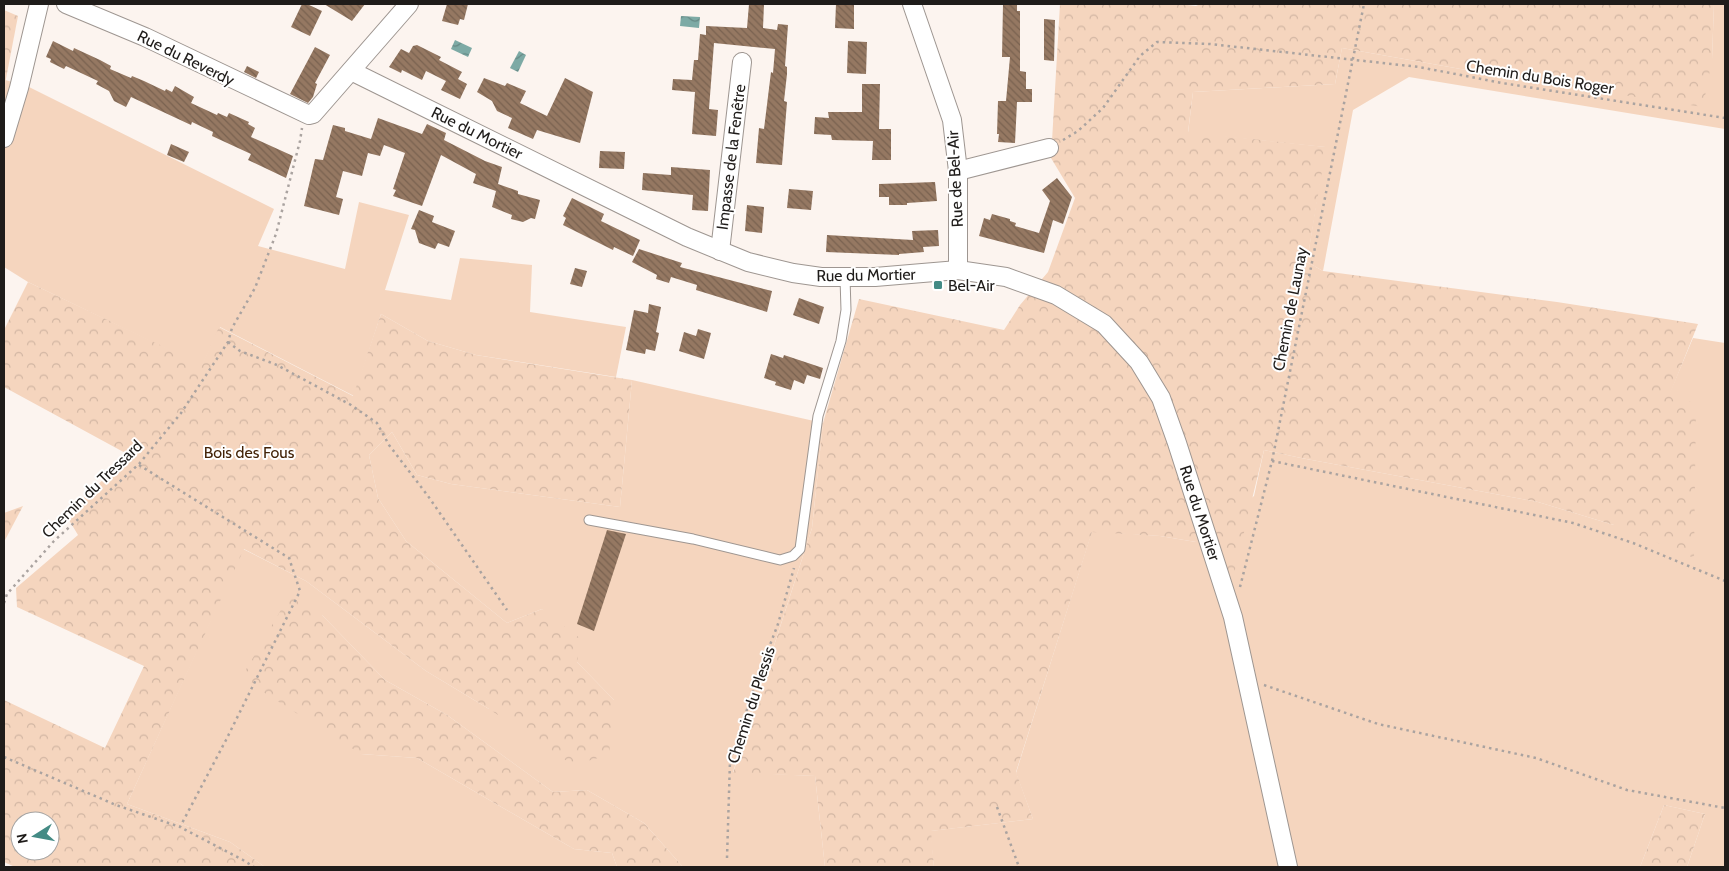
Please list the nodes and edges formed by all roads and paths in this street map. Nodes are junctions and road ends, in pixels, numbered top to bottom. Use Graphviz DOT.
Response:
graph roads {
  1 [pos="39,4"];
  2 [pos="66,4"];
  3 [pos="409,4"];
  4 [pos="912,4"];
  5 [pos="1364,4"];
  6 [pos="1352,59"];
  7 [pos="742,62"];
  8 [pos="351,71"];
  9 [pos="305,114"];
  10 [pos="1725,118"];
  11 [pos="4,138"];
  12 [pos="1049,148"];
  13 [pos="958,171"];
  14 [pos="720,251"];
  15 [pos="958,270"];
  16 [pos="845,278"];
  17 [pos="228,342"];
  18 [pos="1272,461"];
  19 [pos="138,464"];
  20 [pos="590,520"];
  21 [pos="793,556"];
  22 [pos="1725,581"];
  23 [pos="1240,590"];
  24 [pos="6,593"];
  25 [pos="4,603"];
  26 [pos="507,610"];
  27 [pos="1246,678"];
  28 [pos="4,757"];
  29 [pos="997,806"];
  30 [pos="1725,808"];
  31 [pos="180,827"];
  32 [pos="727,858"];
  33 [pos="254,867"];
  34 [pos="1019,867"];
  35 [pos="1288,867"];
  1 -- 11 [label="street"];
  2 -- 9 [label="street, Rue du Reverdy"];
  3 -- 8 [label="street"];
  4 -- 13 [label="street, Rue de Bel-Air"];
  5 -- 6 [label="path, Chemin de Launay"];
  6 -- 10 [label="path, Chemin du Bois Roger"];
  6 -- 12 [label="path, Chemin du Bois Roger"];
  6 -- 18 [label="path, Chemin de Launay"];
  7 -- 14 [label="street, Impasse de la Fenêtre"];
  8 -- 9 [label="street"];
  8 -- 14 [label="street, Rue du Mortier"];
  9 -- 17 [label="path, Chemin du Tressard"];
  12 -- 13 [label="street"];
  13 -- 15 [label="street, Rue de Bel-Air"];
  14 -- 16 [label="street, Rue du Mortier"];
  15 -- 16 [label="street, Rue du Mortier"];
  15 -- 27 [label="street, Rue du Mortier"];
  16 -- 21 [label="lane"];
  17 -- 19 [label="path, Chemin du Tressard"];
  17 -- 26 [label="path"];
  18 -- 22 [label="path"];
  18 -- 23 [label="path, Chemin de Launay"];
  19 -- 24 [label="path, Chemin du Tressard"];
  19 -- 31 [label="path"];
  20 -- 21 [label="lane"];
  21 -- 32 [label="path, Chemin du Plessis"];
  24 -- 25 [label="path, Chemin du Tressard"];
  27 -- 30 [label="path"];
  27 -- 35 [label="street, Rue du Mortier"];
  28 -- 31 [label="path"];
  29 -- 34 [label="path"];
  31 -- 33 [label="path"];
}
